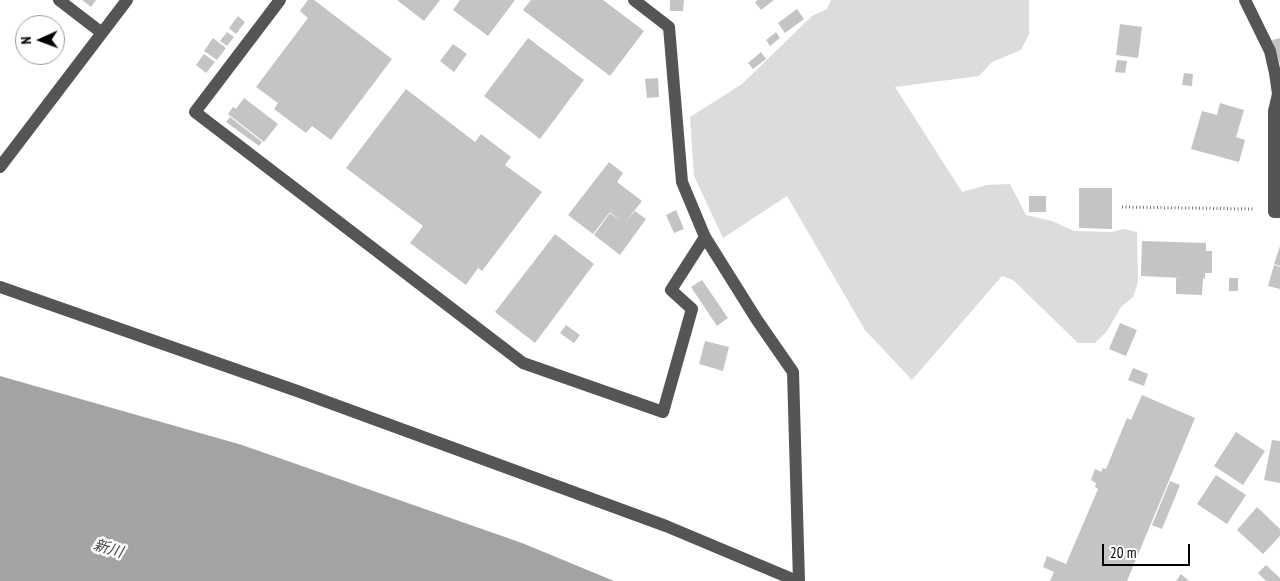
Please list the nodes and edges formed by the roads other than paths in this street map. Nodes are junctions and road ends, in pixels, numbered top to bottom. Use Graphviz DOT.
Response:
graph roads {
  1 [pos="59,0"];
  2 [pos="127,0"];
  3 [pos="280,0"];
  4 [pos="634,0"];
  5 [pos="1245,0"];
  6 [pos="102,33"];
  7 [pos="0,167"];
  8 [pos="1277,211"];
  9 [pos="705,237"];
  10 [pos="0,287"];
  11 [pos="798,581"];
  1 -- 6 [label="street"];
  2 -- 6 [label="street"];
  3 -- 9 [label="street"];
  4 -- 9 [label="street"];
  5 -- 8 [label="street"];
  6 -- 7 [label="street"];
  9 -- 11 [label="street"];
  10 -- 11 [label="street"];
}
